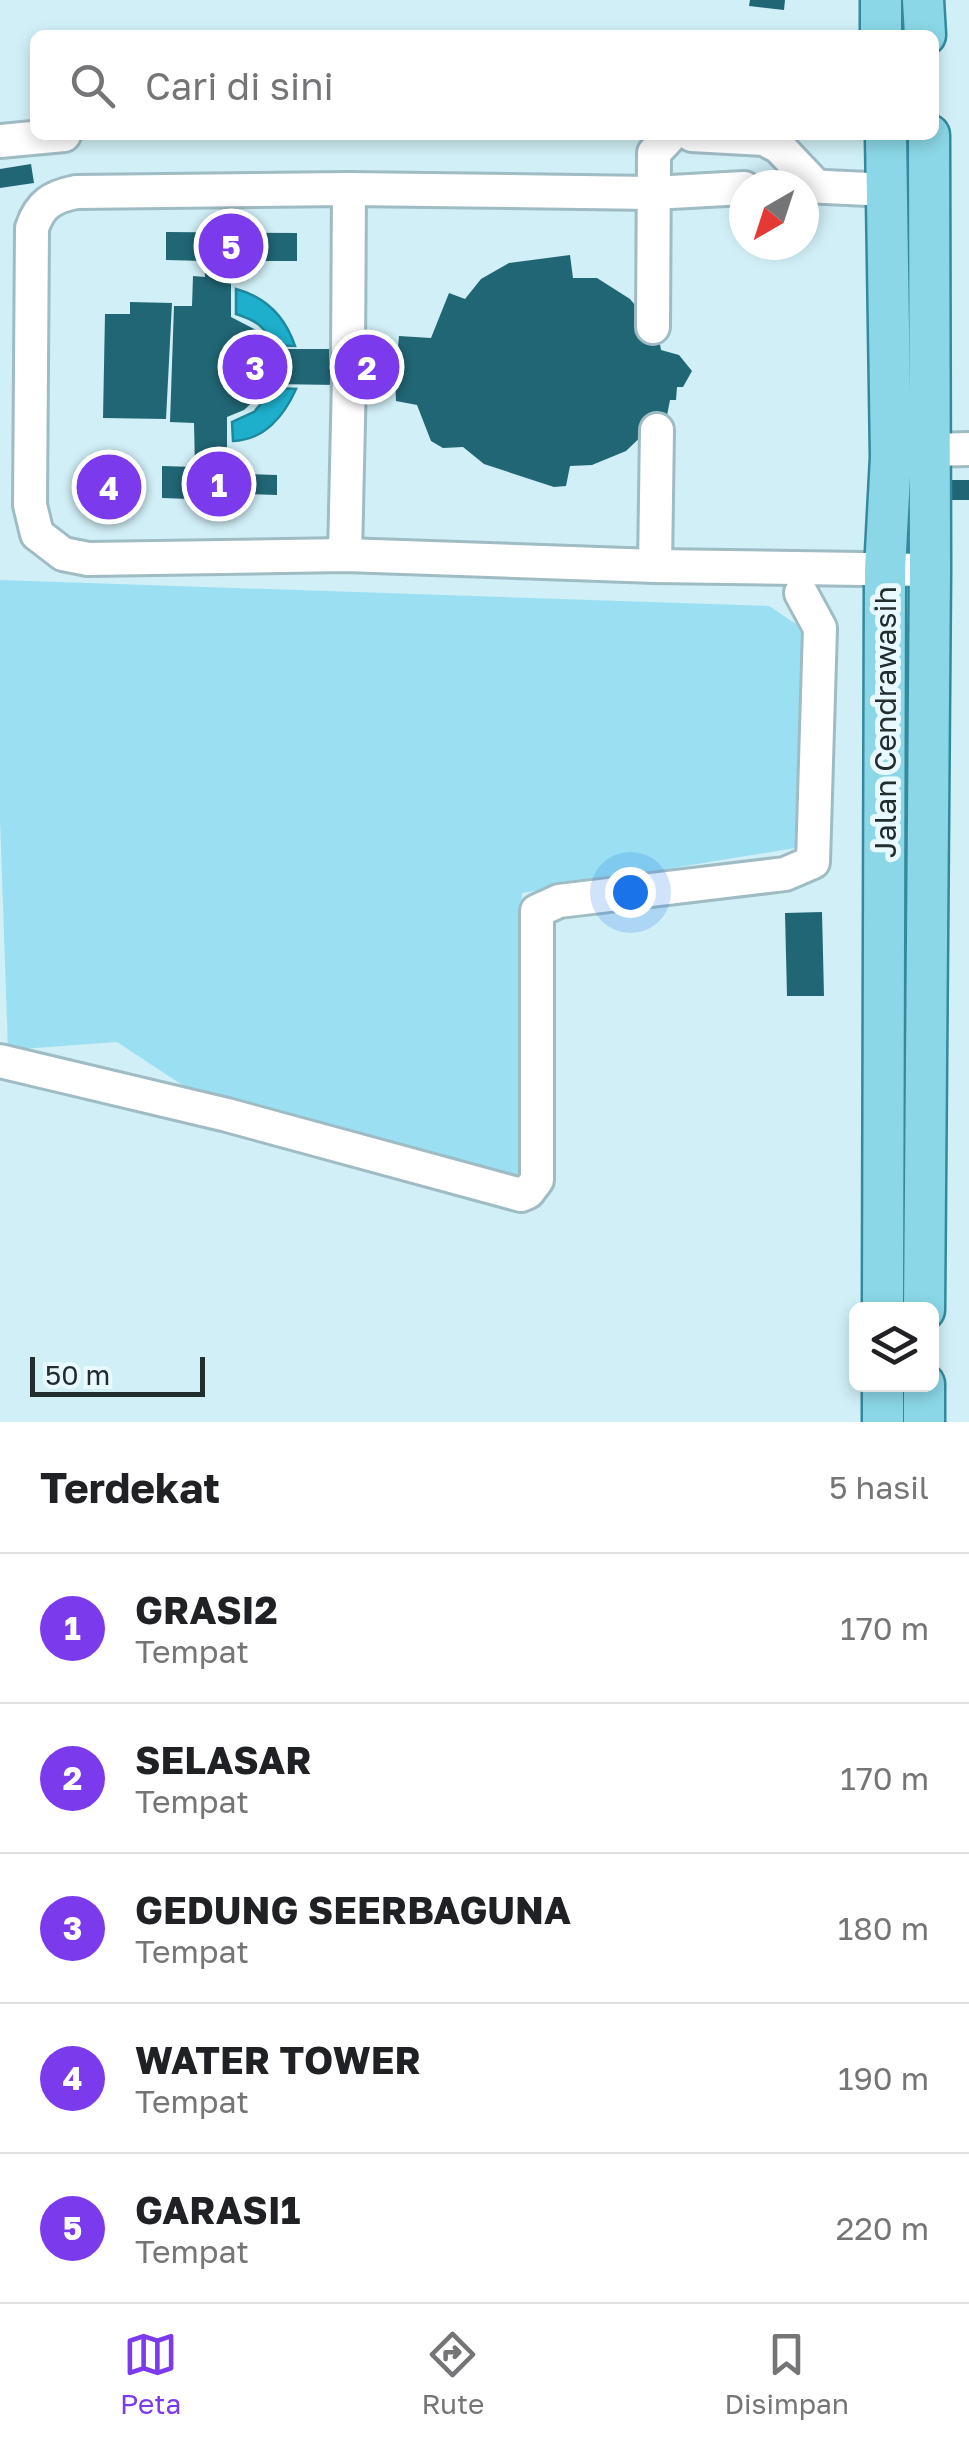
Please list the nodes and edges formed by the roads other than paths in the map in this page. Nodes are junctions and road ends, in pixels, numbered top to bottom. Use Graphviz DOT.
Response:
graph roads {
  1 [pos="881,0"];
  2 [pos="922,0"];
  3 [pos="882,30"];
  4 [pos="924,30"];
  5 [pos="30,138"];
  6 [pos="666,140"];
  7 [pos="766,140"];
  8 [pos="886,140"];
  9 [pos="929,140"];
  10 [pos="0,141"];
  11 [pos="797,170"];
  12 [pos="819,186"];
  13 [pos="350,189"];
  14 [pos="729,189"];
  15 [pos="890,190"];
  16 [pos="652,193"];
  17 [pos="653,327"];
  18 [pos="658,430"];
  19 [pos="948,450"];
  20 [pos="346,555"];
  21 [pos="655,566"];
  22 [pos="885,570"];
  23 [pos="930,570"];
  24 [pos="801,593"];
  25 [pos="0,1060"];
  26 [pos="883,1302"];
  27 [pos="924,1302"];
  28 [pos="883,1392"];
  29 [pos="924,1392"];
  30 [pos="883,1422"];
  31 [pos="924,1422"];
  1 -- 3 [label="main road"];
  2 -- 4 [label="main road"];
  5 -- 10 [label="lane"];
  6 -- 16 [label="lane"];
  7 -- 11 [label="lane"];
  8 -- 15 [label="main road, Jalan Cendrawasih"];
  9 -- 19 [label="main road, Jalan Cendrawasih"];
  12 -- 15 [label="lane"];
  13 -- 16 [label="lane"];
  13 -- 20 [label="lane"];
  13 -- 20 [label="lane"];
  14 -- 16 [label="lane"];
  15 -- 22 [label="main road, Jalan Cendrawasih"];
  16 -- 17 [label="lane"];
  18 -- 21 [label="lane"];
  19 -- 23 [label="main road, Jalan Cendrawasih"];
  20 -- 21 [label="lane"];
  21 -- 22 [label="lane"];
  22 -- 23 [label="lane"];
  22 -- 26 [label="main road, Jalan Cendrawasih"];
  23 -- 27 [label="main road, Jalan Cendrawasih"];
  24 -- 25 [label="lane"];
  28 -- 30 [label="main road"];
  29 -- 31 [label="main road"];
}
